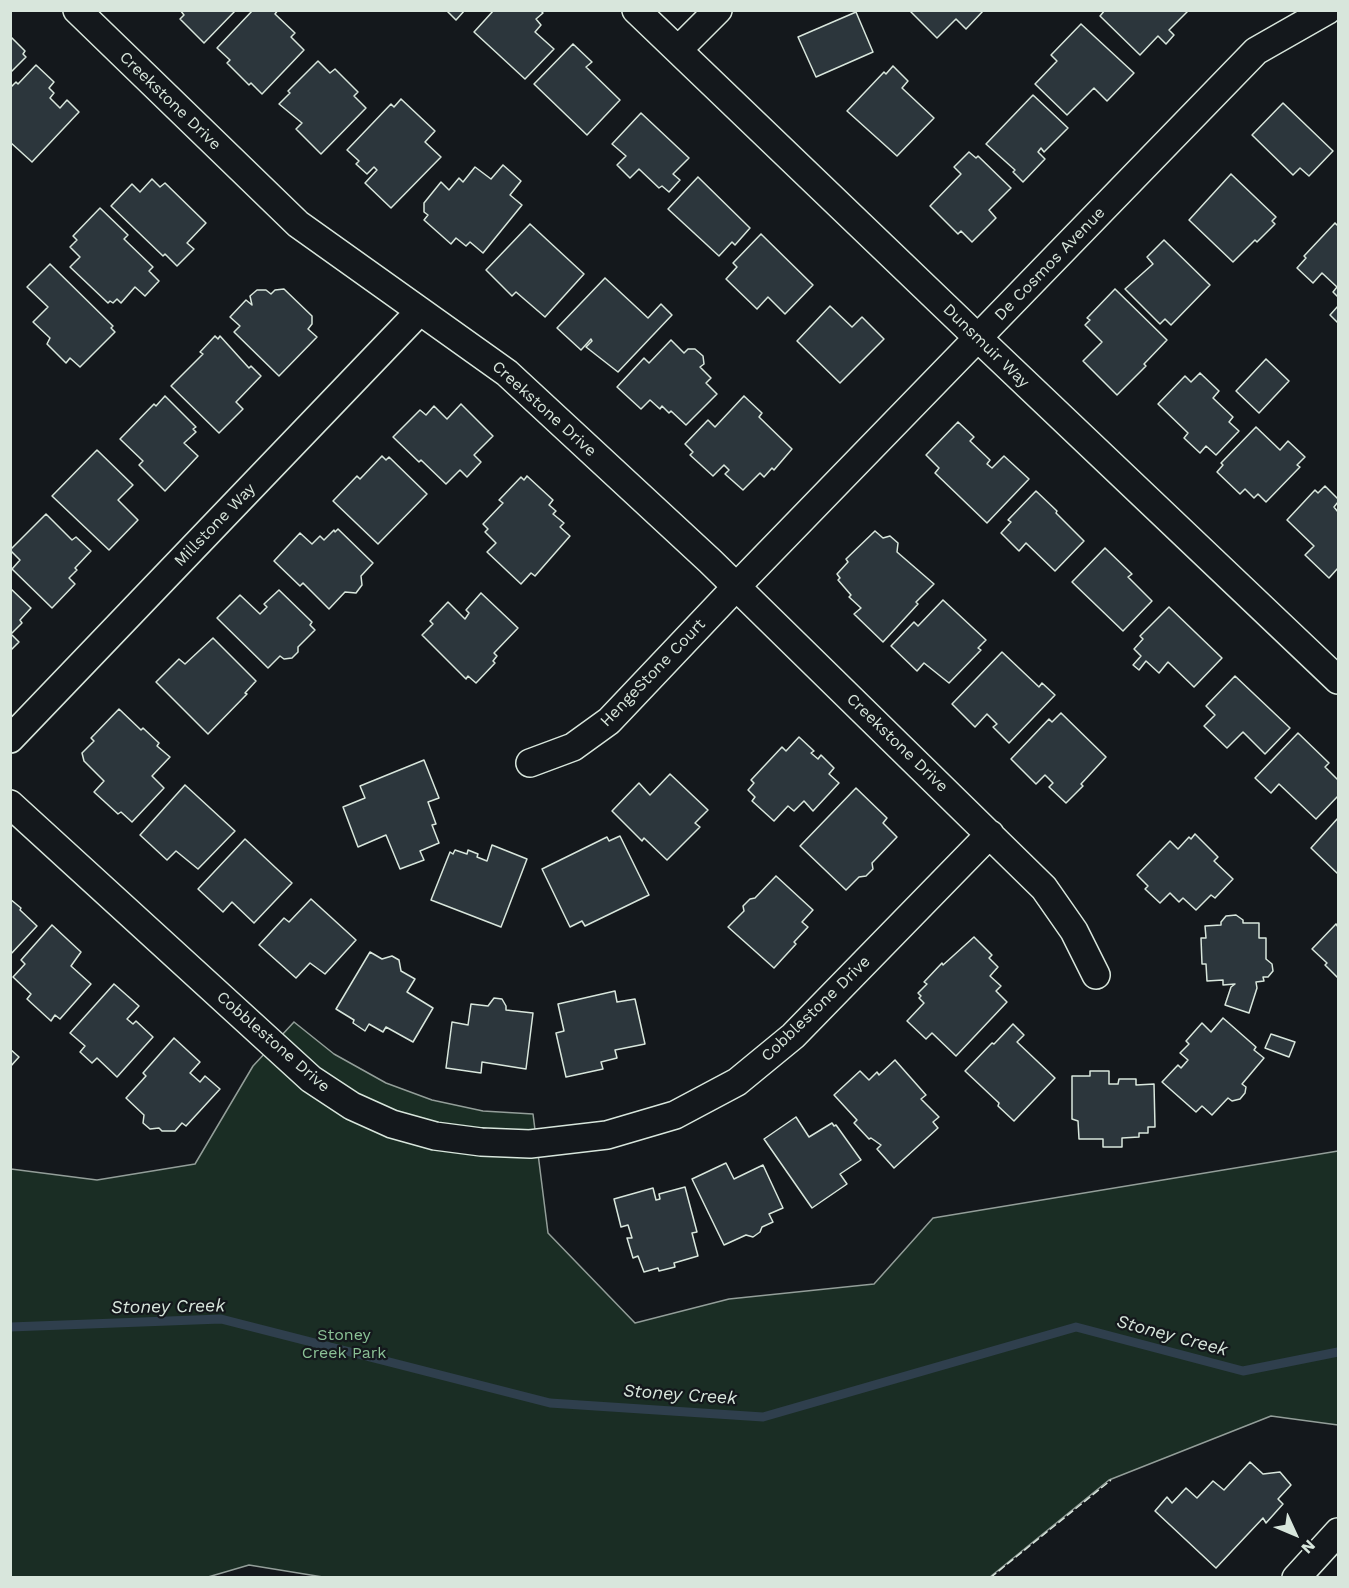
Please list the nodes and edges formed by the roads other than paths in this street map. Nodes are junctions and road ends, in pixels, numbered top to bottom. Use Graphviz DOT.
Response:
graph roads {
  1 [pos="77,10"];
  2 [pos="636,10"];
  3 [pos="718,10"];
  4 [pos="1328,10"];
  5 [pos="678,50"];
  6 [pos="420,311"];
  7 [pos="978,338"];
  8 [pos="736,587"];
  9 [pos="1338,680"];
  10 [pos="10,739"];
  11 [pos="530,763"];
  12 [pos="10,804"];
  13 [pos="990,834"];
  14 [pos="1096,975"];
  15 [pos="1336,1538"];
  16 [pos="1296,1578"];
  1 -- 6 [label="street, Creekstone Drive"];
  2 -- 5 [label="street, Dunsmuir Way"];
  3 -- 5 [label="street"];
  4 -- 7 [label="street, De Cosmos Avenue"];
  5 -- 7 [label="street, Dunsmuir Way"];
  6 -- 8 [label="street, Creekstone Drive"];
  6 -- 10 [label="street, Millstone Way"];
  7 -- 8 [label="street, De Cosmos Avenue"];
  7 -- 9 [label="street, Dunsmuir Way"];
  8 -- 11 [label="street, HengeStone Court"];
  8 -- 13 [label="street, Creekstone Drive"];
  12 -- 13 [label="street, Cobblestone Drive"];
  13 -- 14 [label="street, Creekstone Drive"];
  15 -- 16 [label="street"];
}
